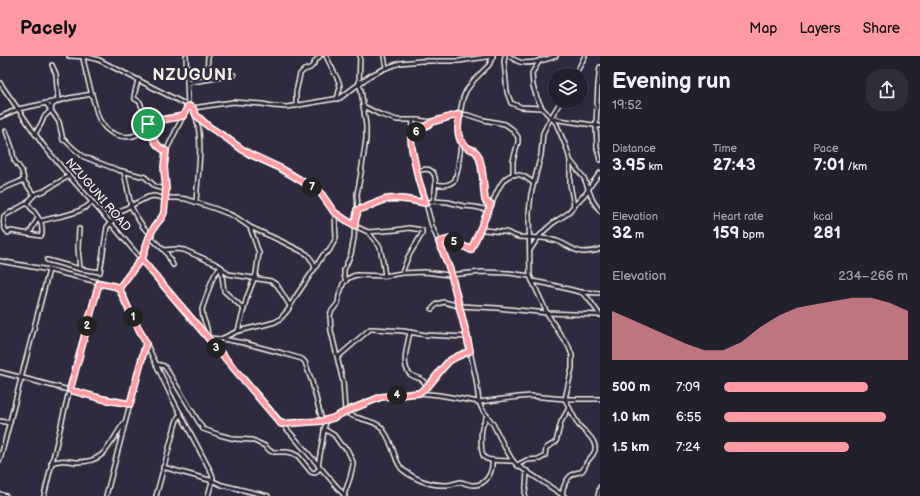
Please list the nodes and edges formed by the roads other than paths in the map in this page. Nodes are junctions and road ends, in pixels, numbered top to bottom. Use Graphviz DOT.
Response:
graph roads {
  1 [pos="69,56"];
  2 [pos="186,56"];
  3 [pos="208,56"];
  4 [pos="320,56"];
  5 [pos="326,56"];
  6 [pos="360,56"];
  7 [pos="384,56"];
  8 [pos="419,56"];
  9 [pos="458,56"];
  10 [pos="493,56"];
  11 [pos="505,56"];
  12 [pos="509,56"];
  13 [pos="556,56"];
  14 [pos="585,56"];
  15 [pos="83,57"];
  16 [pos="540,60"];
  17 [pos="420,61"];
  18 [pos="459,61"];
  19 [pos="52,65"];
  20 [pos="600,67"];
  21 [pos="386,68"];
  22 [pos="579,68"];
  23 [pos="234,76"];
  24 [pos="207,79"];
  25 [pos="138,80"];
  26 [pos="0,83"];
  27 [pos="187,83"];
  28 [pos="359,84"];
  29 [pos="92,94"];
  30 [pos="599,97"];
  31 [pos="337,99"];
  32 [pos="58,101"];
  33 [pos="46,103"];
  34 [pos="188,106"];
  35 [pos="296,106"];
  36 [pos="363,106"];
  37 [pos="193,108"];
  38 [pos="542,108"];
  39 [pos="556,108"];
  40 [pos="18,109"];
  41 [pos="51,110"];
  42 [pos="460,114"];
  43 [pos="196,115"];
  44 [pos="183,116"];
  45 [pos="0,117"];
  46 [pos="550,117"];
  47 [pos="413,120"];
  48 [pos="432,122"];
  49 [pos="148,124"];
  50 [pos="598,125"];
  51 [pos="6,131"];
  52 [pos="35,134"];
  53 [pos="412,135"];
  54 [pos="460,141"];
  55 [pos="166,151"];
  56 [pos="570,160"];
  57 [pos="600,160"];
  58 [pos="417,171"];
  59 [pos="124,172"];
  60 [pos="600,173"];
  61 [pos="513,175"];
  62 [pos="69,176"];
  63 [pos="24,181"];
  64 [pos="534,183"];
  65 [pos="436,184"];
  66 [pos="166,189"];
  67 [pos="588,189"];
  68 [pos="0,190"];
  69 [pos="34,195"];
  70 [pos="165,198"];
  71 [pos="433,201"];
  72 [pos="92,202"];
  73 [pos="196,202"];
  74 [pos="27,203"];
  75 [pos="426,203"];
  76 [pos="491,204"];
  77 [pos="131,206"];
  78 [pos="574,206"];
  79 [pos="357,210"];
  80 [pos="488,210"];
  81 [pos="600,211"];
  82 [pos="334,212"];
  83 [pos="40,219"];
  84 [pos="111,223"];
  85 [pos="355,226"];
  86 [pos="250,227"];
  87 [pos="79,229"];
  88 [pos="480,229"];
  89 [pos="368,232"];
  90 [pos="29,234"];
  91 [pos="151,234"];
  92 [pos="529,238"];
  93 [pos="538,238"];
  94 [pos="439,242"];
  95 [pos="600,249"];
  96 [pos="164,250"];
  97 [pos="530,250"];
  98 [pos="47,260"];
  99 [pos="141,260"];
  100 [pos="0,261"];
  101 [pos="172,265"];
  102 [pos="221,267"];
  103 [pos="315,268"];
  104 [pos="80,269"];
  105 [pos="49,270"];
  106 [pos="402,273"];
  107 [pos="452,275"];
  108 [pos="385,276"];
  109 [pos="530,276"];
  110 [pos="254,279"];
  111 [pos="346,281"];
  112 [pos="532,281"];
  113 [pos="99,283"];
  114 [pos="119,288"];
  115 [pos="580,292"];
  116 [pos="600,293"];
  117 [pos="290,306"];
  118 [pos="459,306"];
  119 [pos="244,308"];
  120 [pos="432,309"];
  121 [pos="547,314"];
  122 [pos="600,315"];
  123 [pos="238,331"];
  124 [pos="410,332"];
  125 [pos="467,337"];
  126 [pos="208,338"];
  127 [pos="221,339"];
  128 [pos="146,343"];
  129 [pos="470,351"];
  130 [pos="338,357"];
  131 [pos="156,364"];
  132 [pos="0,372"];
  133 [pos="21,378"];
  134 [pos="428,386"];
  135 [pos="70,390"];
  136 [pos="419,393"];
  137 [pos="565,399"];
  138 [pos="600,399"];
  139 [pos="479,402"];
  140 [pos="130,404"];
  141 [pos="569,408"];
  142 [pos="345,412"];
  143 [pos="181,414"];
  144 [pos="487,416"];
  145 [pos="0,421"];
  146 [pos="126,421"];
  147 [pos="324,421"];
  148 [pos="10,423"];
  149 [pos="281,424"];
  150 [pos="324,429"];
  151 [pos="0,460"];
  152 [pos="492,460"];
  153 [pos="513,461"];
  154 [pos="51,463"];
  155 [pos="517,465"];
  156 [pos="164,467"];
  157 [pos="319,467"];
  158 [pos="527,472"];
  159 [pos="213,481"];
  160 [pos="600,487"];
  161 [pos="0,494"];
  162 [pos="344,495"];
  163 [pos="563,495"];
  164 [pos="6,496"];
  165 [pos="44,496"];
  166 [pos="106,496"];
  167 [pos="156,496"];
  168 [pos="208,496"];
  169 [pos="267,496"];
  170 [pos="339,496"];
  171 [pos="525,496"];
  172 [pos="598,496"];
  1 -- 15 [label="street"];
  2 -- 27 [label="street"];
  3 -- 24 [label="street"];
  4 -- 35 [label="street"];
  5 -- 31 [label="street"];
  6 -- 28 [label="street"];
  7 -- 21 [label="street"];
  8 -- 17 [label="street"];
  9 -- 18 [label="street"];
  10 -- 18 [label="street"];
  10 -- 42 [label="street"];
  11 -- 38 [label="street"];
  12 -- 16 [label="street"];
  13 -- 16 [label="street"];
  14 -- 22 [label="street"];
  15 -- 25 [label="street"];
  15 -- 29 [label="street"];
  16 -- 38 [label="street"];
  17 -- 18 [label="street"];
  17 -- 21 [label="street"];
  19 -- 32 [label="street"];
  20 -- 30 [label="street"];
  21 -- 28 [label="street"];
  23 -- 24 [label="street"];
  24 -- 27 [label="street"];
  25 -- 34 [label="street"];
  25 -- 49 [label="street"];
  26 -- 40 [label="street, NZUGUNI ROAD"];
  27 -- 34 [label="street"];
  28 -- 31 [label="street"];
  28 -- 36 [label="street"];
  29 -- 32 [label="street"];
  29 -- 49 [label="street"];
  30 -- 50 [label="street"];
  31 -- 35 [label="street"];
  32 -- 33 [label="street"];
  32 -- 41 [label="street"];
  33 -- 40 [label="street"];
  33 -- 41 [label="street"];
  34 -- 37 [label="street"];
  34 -- 44 [label="street"];
  35 -- 37 [label="street"];
  36 -- 47 [label="street"];
  36 -- 79 [label="street"];
  37 -- 43 [label="street"];
  38 -- 46 [label="street"];
  39 -- 46 [label="street"];
  40 -- 45 [label="street"];
  40 -- 52 [label="street, NZUGUNI ROAD"];
  41 -- 52 [label="street"];
  41 -- 59 [label="street"];
  42 -- 48 [label="street"];
  42 -- 54 [label="street"];
  42 -- 61 [label="street"];
  43 -- 73 [label="street"];
  43 -- 82 [label="street"];
  44 -- 49 [label="street"];
  44 -- 55 [label="street"];
  46 -- 50 [label="street"];
  46 -- 56 [label="street"];
  46 -- 64 [label="street"];
  47 -- 48 [label="street"];
  47 -- 53 [label="street"];
  48 -- 53 [label="street"];
  49 -- 55 [label="street"];
  50 -- 57 [label="street"];
  51 -- 63 [label="street"];
  52 -- 62 [label="street, NZUGUNI ROAD"];
  53 -- 58 [label="street"];
  54 -- 65 [label="street"];
  54 -- 76 [label="street"];
  55 -- 66 [label="street"];
  56 -- 67 [label="street"];
  56 -- 78 [label="street"];
  58 -- 65 [label="street"];
  58 -- 75 [label="street"];
  59 -- 66 [label="street"];
  59 -- 77 [label="street"];
  60 -- 67 [label="street"];
  61 -- 64 [label="street"];
  61 -- 76 [label="street"];
  62 -- 69 [label="street"];
  62 -- 72 [label="street, NZUGUNI ROAD"];
  63 -- 68 [label="street"];
  63 -- 69 [label="street"];
  64 -- 92 [label="street"];
  65 -- 71 [label="street"];
  66 -- 70 [label="street"];
  67 -- 78 [label="street"];
  67 -- 81 [label="street"];
  69 -- 74 [label="street"];
  70 -- 73 [label="street"];
  70 -- 77 [label="street"];
  70 -- 91 [label="street"];
  71 -- 75 [label="street"];
  71 -- 80 [label="street"];
  72 -- 83 [label="street"];
  72 -- 84 [label="street, NZUGUNI ROAD"];
  73 -- 86 [label="street"];
  74 -- 83 [label="street"];
  74 -- 90 [label="street"];
  75 -- 79 [label="street"];
  75 -- 94 [label="street"];
  76 -- 80 [label="street"];
  77 -- 84 [label="street"];
  77 -- 91 [label="street"];
  78 -- 93 [label="street"];
  79 -- 85 [label="street"];
  80 -- 88 [label="street"];
  82 -- 85 [label="street"];
  82 -- 103 [label="street"];
  83 -- 90 [label="street"];
  83 -- 90 [label="street"];
  84 -- 99 [label="street, NZUGUNI ROAD"];
  84 -- 104 [label="street"];
  85 -- 89 [label="street"];
  85 -- 111 [label="street"];
  86 -- 103 [label="street"];
  86 -- 110 [label="street"];
  87 -- 104 [label="street"];
  88 -- 92 [label="street"];
  88 -- 94 [label="street"];
  89 -- 106 [label="street"];
  89 -- 108 [label="street"];
  91 -- 96 [label="street"];
  91 -- 99 [label="street"];
  92 -- 93 [label="street"];
  92 -- 97 [label="street"];
  93 -- 95 [label="street"];
  93 -- 97 [label="street"];
  94 -- 107 [label="street"];
  96 -- 101 [label="street"];
  96 -- 102 [label="street"];
  97 -- 109 [label="street"];
  98 -- 104 [label="street"];
  99 -- 114 [label="street"];
  99 -- 126 [label="street, NZUGUNI ROAD"];
  100 -- 105 [label="street"];
  102 -- 110 [label="street"];
  102 -- 119 [label="street"];
  102 -- 126 [label="street"];
  103 -- 117 [label="street"];
  105 -- 113 [label="street"];
  105 -- 133 [label="street"];
  106 -- 107 [label="street"];
  106 -- 108 [label="street"];
  107 -- 109 [label="street"];
  107 -- 118 [label="street"];
  108 -- 111 [label="street"];
  109 -- 112 [label="street"];
  110 -- 117 [label="street"];
  110 -- 119 [label="street"];
  111 -- 130 [label="street"];
  112 -- 115 [label="street"];
  112 -- 121 [label="street"];
  113 -- 114 [label="street"];
  113 -- 135 [label="street"];
  114 -- 128 [label="street"];
  115 -- 116 [label="street"];
  115 -- 122 [label="street"];
  117 -- 123 [label="street"];
  118 -- 120 [label="street"];
  118 -- 121 [label="street"];
  118 -- 125 [label="street"];
  119 -- 123 [label="street"];
  121 -- 122 [label="street"];
  121 -- 137 [label="street"];
  123 -- 127 [label="street"];
  124 -- 125 [label="street"];
  124 -- 130 [label="street"];
  124 -- 134 [label="street"];
  125 -- 129 [label="street"];
  126 -- 127 [label="street"];
  126 -- 149 [label="street, NZUGUNI ROAD"];
  127 -- 147 [label="street"];
  128 -- 131 [label="street"];
  128 -- 140 [label="street"];
  129 -- 134 [label="street"];
  129 -- 139 [label="street"];
  130 -- 142 [label="street"];
  131 -- 143 [label="street"];
  131 -- 157 [label="street"];
  132 -- 133 [label="street"];
  133 -- 135 [label="street"];
  133 -- 148 [label="street"];
  134 -- 136 [label="street"];
  135 -- 140 [label="street"];
  135 -- 154 [label="street"];
  136 -- 139 [label="street"];
  136 -- 142 [label="street"];
  137 -- 138 [label="street"];
  137 -- 139 [label="street"];
  137 -- 141 [label="street"];
  139 -- 144 [label="street"];
  140 -- 146 [label="street"];
  141 -- 155 [label="street"];
  141 -- 163 [label="street"];
  142 -- 147 [label="street"];
  142 -- 152 [label="street"];
  143 -- 156 [label="street"];
  143 -- 159 [label="street"];
  144 -- 152 [label="street"];
  144 -- 153 [label="street"];
  145 -- 148 [label="street"];
  146 -- 154 [label="street"];
  146 -- 166 [label="street"];
  147 -- 149 [label="street"];
  147 -- 150 [label="street"];
  148 -- 151 [label="street"];
  149 -- 157 [label="street, NZUGUNI ROAD"];
  150 -- 157 [label="street"];
  150 -- 162 [label="street"];
  152 -- 153 [label="street"];
  153 -- 155 [label="street"];
  154 -- 165 [label="street"];
  155 -- 158 [label="street"];
  156 -- 159 [label="street"];
  156 -- 167 [label="street"];
  157 -- 162 [label="street, NZUGUNI ROAD"];
  158 -- 163 [label="street"];
  158 -- 171 [label="street"];
  159 -- 168 [label="street"];
  159 -- 169 [label="street"];
  160 -- 172 [label="street"];
  161 -- 164 [label="street"];
  162 -- 170 [label="street"];
}
